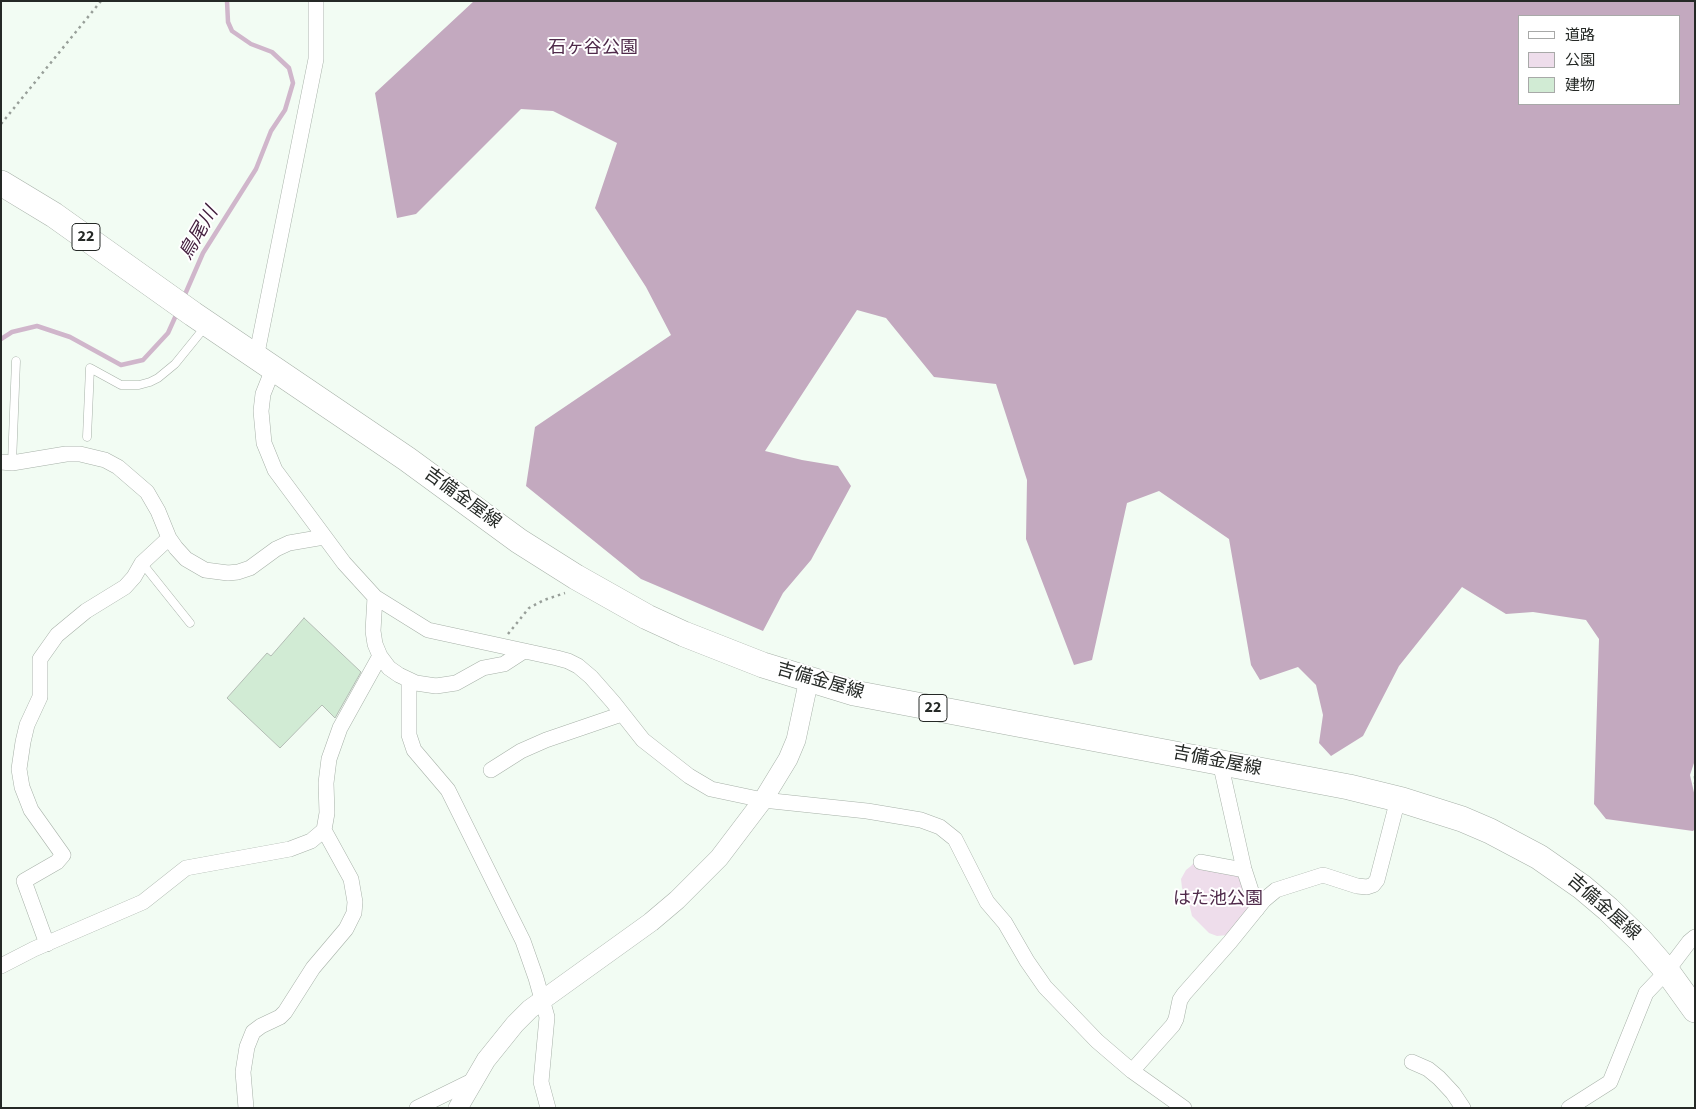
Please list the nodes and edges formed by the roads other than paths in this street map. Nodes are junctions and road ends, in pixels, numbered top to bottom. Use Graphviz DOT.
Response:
graph roads {
  1 [pos="316,1"];
  2 [pos="1,183"];
  3 [pos="200,319"];
  4 [pos="16,361"];
  5 [pos="265,363"];
  6 [pos="87,437"];
  7 [pos="6,462"];
  8 [pos="324,537"];
  9 [pos="169,538"];
  10 [pos="142,563"];
  11 [pos="375,597"];
  12 [pos="190,623"];
  13 [pos="524,651"];
  14 [pos="380,656"];
  15 [pos="409,680"];
  16 [pos="809,680"];
  17 [pos="622,714"];
  18 [pos="1220,762"];
  19 [pos="491,770"];
  20 [pos="1398,799"];
  21 [pos="764,800"];
  22 [pos="324,830"];
  23 [pos="1201,862"];
  24 [pos="1244,870"];
  25 [pos="1257,909"];
  26 [pos="1695,937"];
  27 [pos="46,944"];
  28 [pos="1,966"];
  29 [pos="1667,971"];
  30 [pos="542,999"];
  31 [pos="1695,1010"];
  32 [pos="1412,1062"];
  33 [pos="1132,1071"];
  34 [pos="474,1080"];
  35 [pos="246,1108"];
  36 [pos="417,1108"];
  37 [pos="458,1108"];
  38 [pos="548,1108"];
  39 [pos="1184,1108"];
  40 [pos="1463,1108"];
  41 [pos="1569,1108"];
  1 -- 5 [label="street"];
  2 -- 3 [label="main road, 吉備金屋線 / 22"];
  3 -- 5 [label="main road, 吉備金屋線 / 22"];
  3 -- 6 [label="lane"];
  4 -- 7 [label="lane"];
  5 -- 8 [label="street"];
  5 -- 16 [label="main road, 吉備金屋線 / 22"];
  7 -- 9 [label="street"];
  8 -- 9 [label="street"];
  8 -- 11 [label="street"];
  9 -- 10 [label="street"];
  10 -- 12 [label="lane"];
  10 -- 27 [label="street"];
  11 -- 13 [label="street"];
  11 -- 14 [label="street"];
  13 -- 15 [label="street"];
  13 -- 17 [label="street"];
  14 -- 15 [label="street"];
  14 -- 22 [label="street"];
  15 -- 30 [label="street"];
  16 -- 18 [label="main road, 吉備金屋線 / 22"];
  16 -- 21 [label="street"];
  17 -- 19 [label="street"];
  17 -- 21 [label="street"];
  18 -- 20 [label="main road, 吉備金屋線 / 22"];
  18 -- 24 [label="street"];
  20 -- 25 [label="street"];
  20 -- 29 [label="main road, 吉備金屋線 / 22"];
  21 -- 30 [label="street"];
  21 -- 33 [label="street"];
  22 -- 27 [label="street"];
  22 -- 35 [label="street"];
  23 -- 24 [label="street"];
  24 -- 25 [label="street"];
  25 -- 33 [label="street"];
  26 -- 29 [label="street"];
  27 -- 28 [label="street"];
  29 -- 31 [label="main road, 吉備金屋線 / 22"];
  29 -- 41 [label="street"];
  30 -- 34 [label="street"];
  30 -- 38 [label="street"];
  32 -- 40 [label="street"];
  33 -- 39 [label="street"];
  34 -- 36 [label="street"];
  34 -- 37 [label="street"];
}
